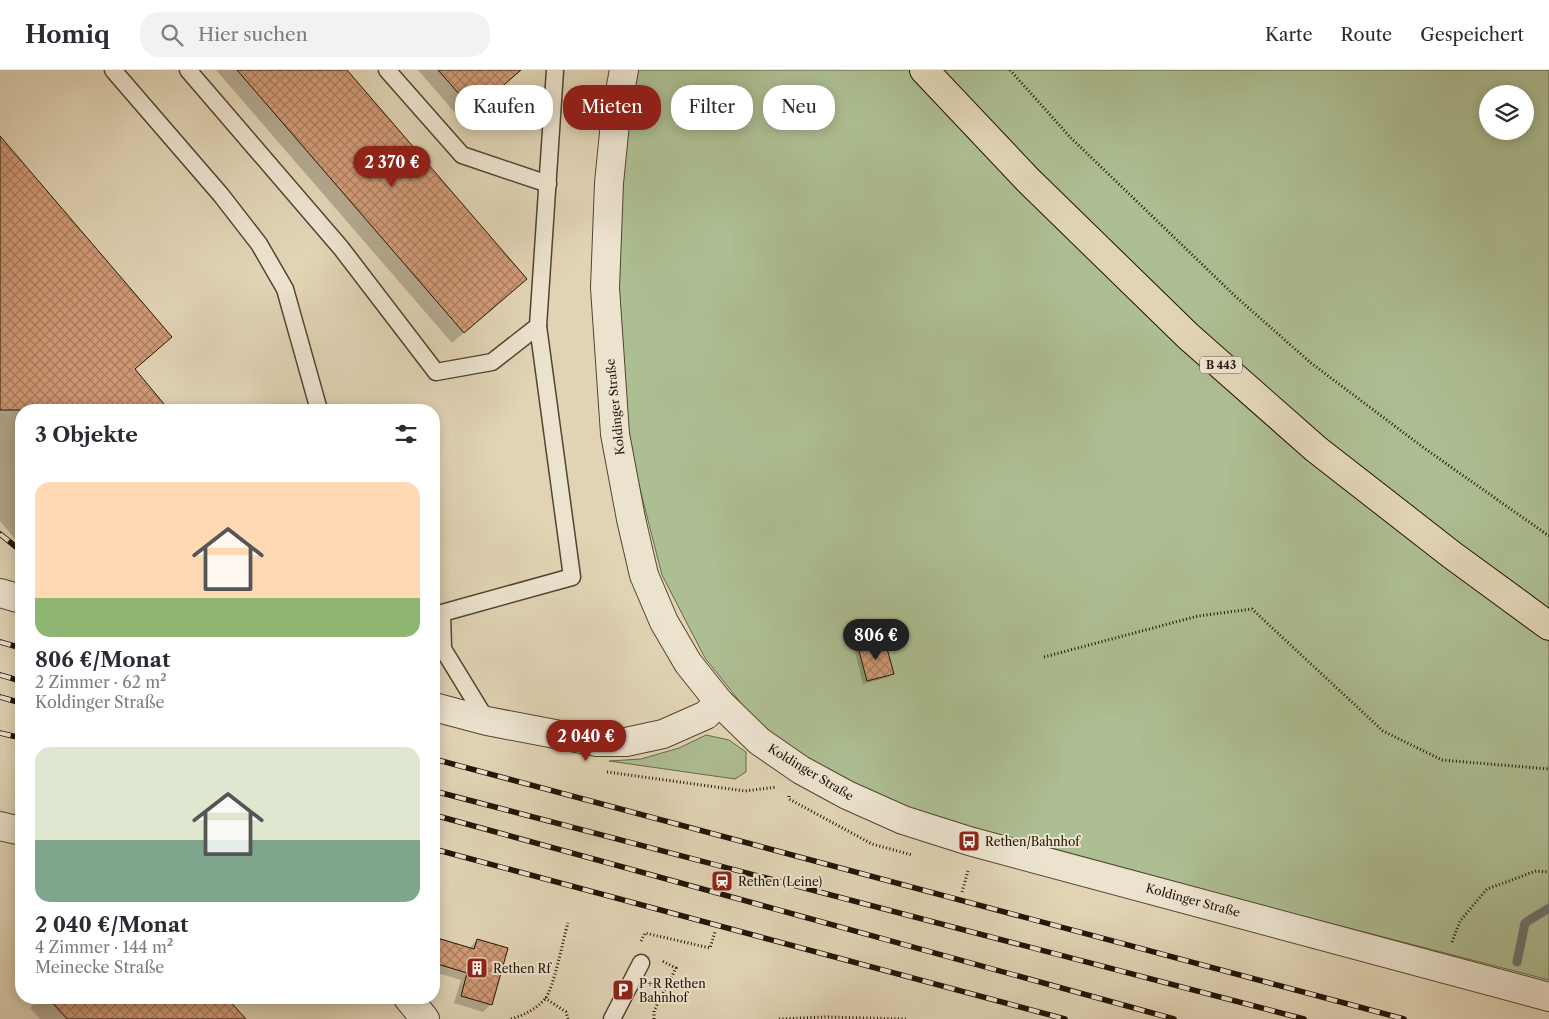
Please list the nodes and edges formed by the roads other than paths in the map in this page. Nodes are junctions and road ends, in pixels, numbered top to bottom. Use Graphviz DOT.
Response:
graph roads {
  1 [pos="113,70"];
  2 [pos="188,70"];
  3 [pos="387,70"];
  4 [pos="555,70"];
  5 [pos="624,70"];
  6 [pos="924,70"];
  7 [pos="548,184"];
  8 [pos="538,326"];
  9 [pos="317,404"];
  10 [pos="0,593"];
  11 [pos="15,597"];
  12 [pos="1549,626"];
  13 [pos="719,702"];
  14 [pos="440,709"];
  15 [pos="487,721"];
  16 [pos="0,826"];
  17 [pos="15,830"];
  18 [pos="641,963"];
  19 [pos="1549,996"];
  20 [pos="413,1004"];
  21 [pos="425,1019"];
  22 [pos="612,1019"];
  1 -- 9 [label="lane"];
  2 -- 8 [label="lane"];
  3 -- 7 [label="lane"];
  4 -- 7 [label="lane"];
  5 -- 13 [label="street, Koldinger Straße"];
  6 -- 12 [label="main road, B 443"];
  7 -- 8 [label="lane"];
  8 -- 15 [label="lane"];
  10 -- 11 [label="street"];
  13 -- 15 [label="street"];
  13 -- 19 [label="street, Koldinger Straße"];
  14 -- 15 [label="street"];
  16 -- 17 [label="street"];
  18 -- 22 [label="lane"];
  20 -- 21 [label="street"];
}
